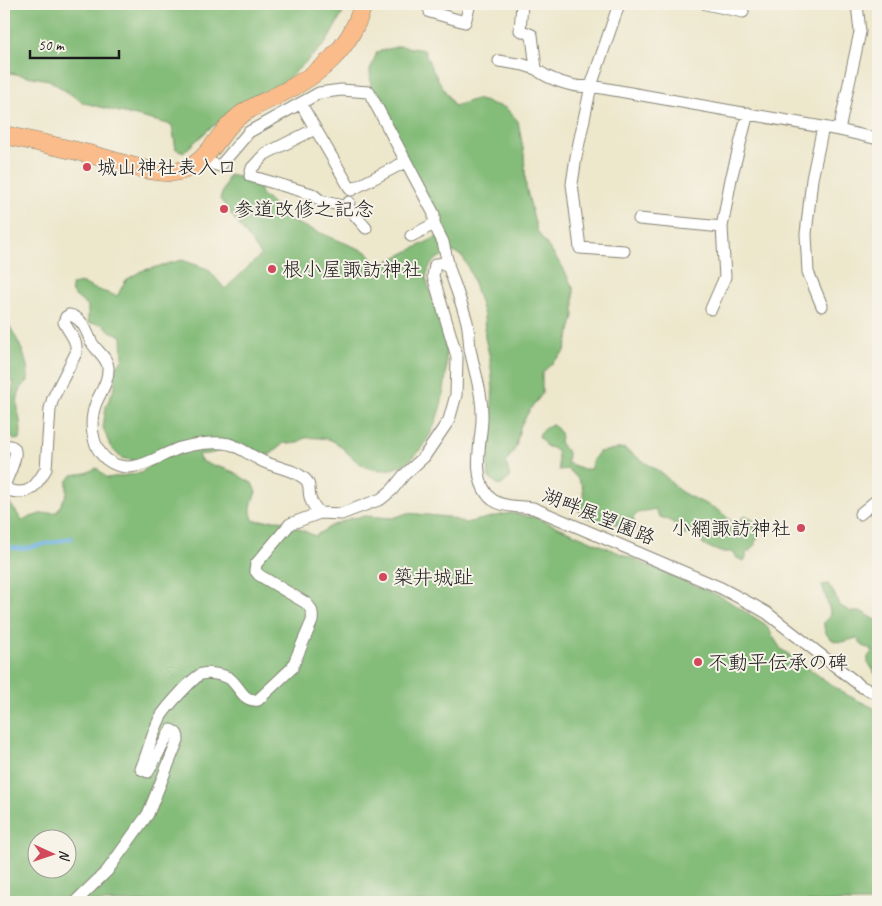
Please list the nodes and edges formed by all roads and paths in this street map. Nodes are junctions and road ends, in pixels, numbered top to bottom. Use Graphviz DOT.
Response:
graph roads {
  1 [pos="363,4"];
  2 [pos="430,4"];
  3 [pos="470,4"];
  4 [pos="522,4"];
  5 [pos="620,4"];
  6 [pos="706,4"];
  7 [pos="857,4"];
  8 [pos="743,12"];
  9 [pos="499,61"];
  10 [pos="536,69"];
  11 [pos="591,86"];
  12 [pos="300,104"];
  13 [pos="748,114"];
  14 [pos="315,128"];
  15 [pos="823,128"];
  16 [pos="839,130"];
  17 [pos="4,136"];
  18 [pos="878,139"];
  19 [pos="201,160"];
  20 [pos="405,162"];
  21 [pos="351,190"];
  22 [pos="348,207"];
  23 [pos="639,219"];
  24 [pos="434,224"];
  25 [pos="722,227"];
  26 [pos="366,228"];
  27 [pos="411,236"];
  28 [pos="624,250"];
  29 [pos="449,265"];
  30 [pos="822,306"];
  31 [pos="711,308"];
  32 [pos="4,446"];
  33 [pos="878,499"];
  34 [pos="320,513"];
  35 [pos="860,514"];
  36 [pos="878,694"];
  37 [pos="75,902"];
  1 -- 19 [label="main road"];
  2 -- 3 [label="street"];
  4 -- 10 [label="street"];
  5 -- 11 [label="street"];
  6 -- 8 [label="street"];
  7 -- 16 [label="street"];
  9 -- 10 [label="street"];
  10 -- 11 [label="street"];
  11 -- 13 [label="street"];
  11 -- 28 [label="street"];
  12 -- 14 [label="street"];
  12 -- 19 [label="street"];
  12 -- 20 [label="street"];
  13 -- 15 [label="street"];
  13 -- 25 [label="street"];
  14 -- 21 [label="street"];
  14 -- 22 [label="street"];
  15 -- 16 [label="street"];
  15 -- 30 [label="street"];
  16 -- 18 [label="street"];
  17 -- 19 [label="main road"];
  20 -- 21 [label="street"];
  20 -- 24 [label="street"];
  21 -- 22 [label="street"];
  22 -- 26 [label="street"];
  23 -- 25 [label="street"];
  24 -- 27 [label="street"];
  24 -- 29 [label="street"];
  25 -- 31 [label="street"];
  29 -- 34 [label="street"];
  29 -- 36 [label="street, 湖畔展望園路"];
  32 -- 34 [label="street"];
  33 -- 35 [label="street"];
  34 -- 37 [label="street"];
}
